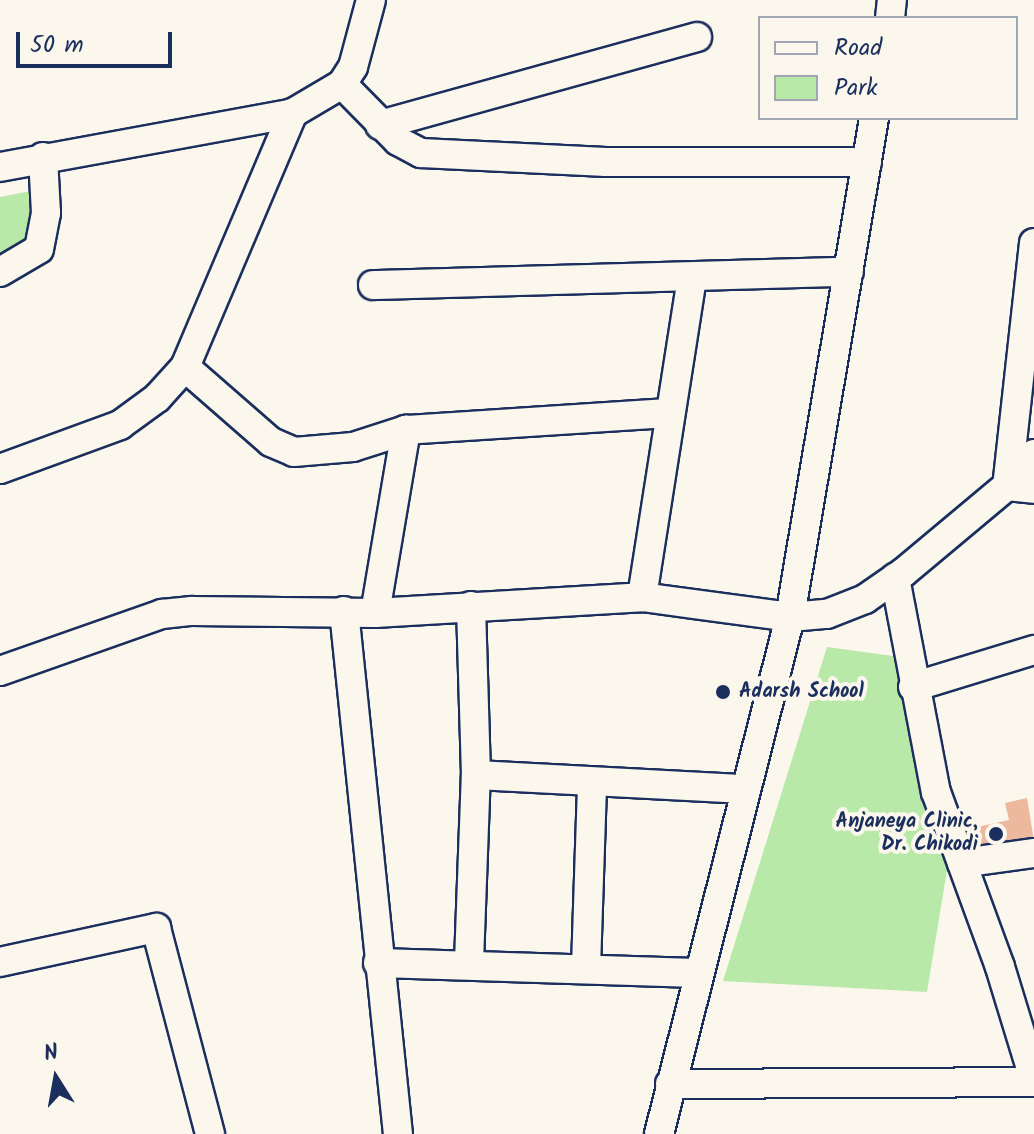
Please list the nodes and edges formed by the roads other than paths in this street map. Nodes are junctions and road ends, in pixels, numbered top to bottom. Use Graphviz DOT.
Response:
graph roads {
  1 [pos="371,0"];
  2 [pos="697,37"];
  3 [pos="342,84"];
  4 [pos="293,113"];
  5 [pos="874,120"];
  6 [pos="380,125"];
  7 [pos="43,157"];
  8 [pos="867,162"];
  9 [pos="0,167"];
  10 [pos="1034,243"];
  11 [pos="0,272"];
  12 [pos="849,272"];
  13 [pos="692,278"];
  14 [pos="373,285"];
  15 [pos="185,367"];
  16 [pos="669,413"];
  17 [pos="406,430"];
  18 [pos="1034,454"];
  19 [pos="0,469"];
  20 [pos="1020,488"];
  21 [pos="895,578"];
  22 [pos="642,597"];
  23 [pos="471,606"];
  24 [pos="344,611"];
  25 [pos="375,613"];
  26 [pos="790,617"];
  27 [pos="1034,650"];
  28 [pos="0,671"];
  29 [pos="913,687"];
  30 [pos="476,775"];
  31 [pos="592,783"];
  32 [pos="746,789"];
  33 [pos="1034,853"];
  34 [pos="962,863"];
  35 [pos="0,962"];
  36 [pos="469,962"];
  37 [pos="378,963"];
  38 [pos="586,967"];
  39 [pos="698,973"];
  40 [pos="1034,1080"];
  41 [pos="670,1084"];
  42 [pos="210,1134"];
  43 [pos="398,1134"];
  44 [pos="659,1134"];
  1 -- 3 [label="street"];
  2 -- 6 [label="street"];
  3 -- 4 [label="street"];
  3 -- 6 [label="street"];
  4 -- 7 [label="street"];
  4 -- 15 [label="street"];
  5 -- 8 [label="street"];
  6 -- 8 [label="street"];
  7 -- 9 [label="street"];
  7 -- 11 [label="street"];
  8 -- 12 [label="street"];
  10 -- 20 [label="street"];
  12 -- 13 [label="street"];
  12 -- 26 [label="street"];
  13 -- 14 [label="street"];
  13 -- 16 [label="street"];
  15 -- 17 [label="street"];
  15 -- 19 [label="street"];
  16 -- 17 [label="street"];
  16 -- 22 [label="street"];
  17 -- 25 [label="street"];
  18 -- 20 [label="street"];
  20 -- 21 [label="street"];
  21 -- 26 [label="street"];
  21 -- 29 [label="street"];
  22 -- 23 [label="street"];
  22 -- 26 [label="street"];
  23 -- 25 [label="street"];
  23 -- 30 [label="street"];
  24 -- 25 [label="street"];
  24 -- 28 [label="street"];
  24 -- 37 [label="street"];
  26 -- 32 [label="street"];
  27 -- 29 [label="street"];
  29 -- 34 [label="street"];
  30 -- 31 [label="street"];
  30 -- 36 [label="street"];
  31 -- 32 [label="street"];
  31 -- 38 [label="street"];
  32 -- 39 [label="street"];
  33 -- 34 [label="street"];
  34 -- 40 [label="street"];
  35 -- 42 [label="street"];
  36 -- 37 [label="street"];
  36 -- 38 [label="street"];
  37 -- 43 [label="street"];
  38 -- 39 [label="street"];
  39 -- 41 [label="street"];
  40 -- 41 [label="street"];
  41 -- 44 [label="street"];
}
